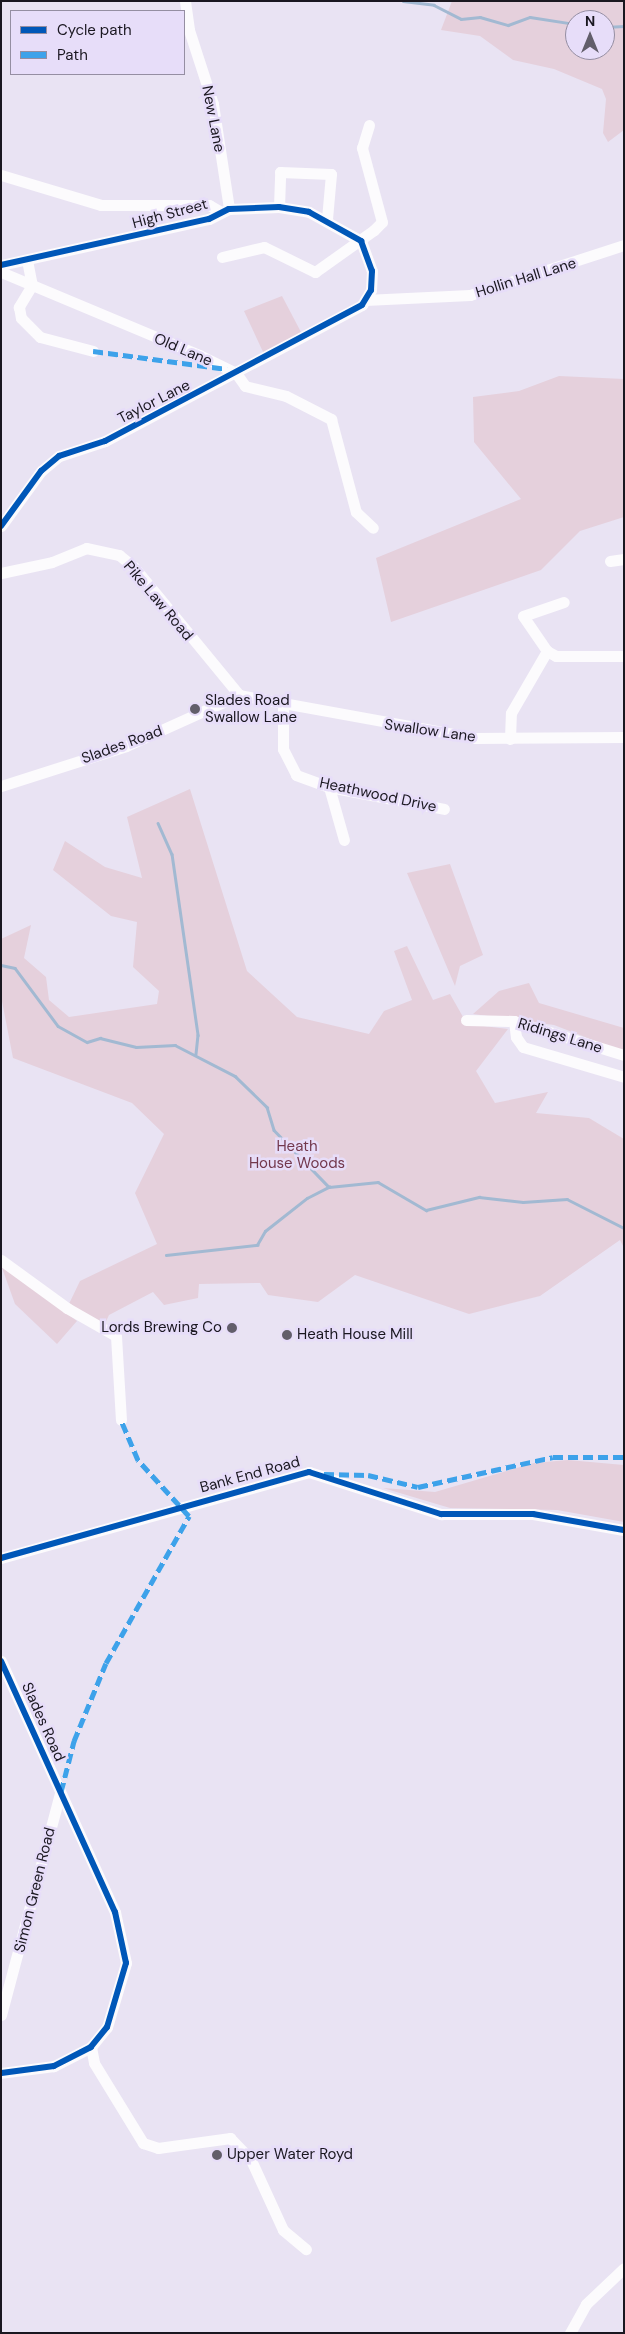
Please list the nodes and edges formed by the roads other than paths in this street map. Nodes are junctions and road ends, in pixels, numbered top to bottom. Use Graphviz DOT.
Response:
graph roads {
  1 [pos="185,1"];
  2 [pos="369,125"];
  3 [pos="1,175"];
  4 [pos="279,207"];
  5 [pos="225,210"];
  6 [pos="326,219"];
  7 [pos="361,241"];
  8 [pos="624,245"];
  9 [pos="222,257"];
  10 [pos="27,260"];
  11 [pos="1,265"];
  12 [pos="1,272"];
  13 [pos="32,285"];
  14 [pos="365,300"];
  15 [pos="93,351"];
  16 [pos="236,373"];
  17 [pos="1,526"];
  18 [pos="373,528"];
  19 [pos="624,559"];
  20 [pos="610,561"];
  21 [pos="1,573"];
  22 [pos="564,602"];
  23 [pos="547,652"];
  24 [pos="624,656"];
  25 [pos="238,695"];
  26 [pos="283,706"];
  27 [pos="624,737"];
  28 [pos="510,739"];
  29 [pos="1,786"];
  30 [pos="329,787"];
  31 [pos="444,809"];
  32 [pos="344,840"];
  33 [pos="466,1020"];
  34 [pos="514,1021"];
  35 [pos="624,1055"];
  36 [pos="624,1077"];
  37 [pos="1,1260"];
  38 [pos="121,1420"];
  39 [pos="624,1530"];
  40 [pos="1,1558"];
  41 [pos="1,1661"];
  42 [pos="60,1793"];
  43 [pos="1,2015"];
  44 [pos="91,2047"];
  45 [pos="1,2073"];
  46 [pos="306,2250"];
  47 [pos="624,2268"];
  48 [pos="570,2333"];
  1 -- 5 [label="street, New Lane"];
  2 -- 7 [label="street"];
  3 -- 5 [label="street"];
  4 -- 5 [label="street, High Street"];
  4 -- 6 [label="street, High Street"];
  4 -- 6 [label="street"];
  5 -- 10 [label="street, High Street"];
  6 -- 7 [label="street, High Street"];
  7 -- 9 [label="street"];
  7 -- 14 [label="street"];
  8 -- 14 [label="street, Hollin Hall Lane"];
  10 -- 11 [label="street, High Street"];
  10 -- 13 [label="street"];
  12 -- 13 [label="street, Old Lane"];
  13 -- 15 [label="street"];
  13 -- 16 [label="street, Old Lane"];
  14 -- 16 [label="street, Taylor Lane"];
  16 -- 17 [label="street, Taylor Lane"];
  16 -- 18 [label="street, Old Lane"];
  19 -- 20 [label="street"];
  21 -- 25 [label="street, Pike Law Road"];
  22 -- 23 [label="street"];
  23 -- 24 [label="street"];
  23 -- 28 [label="street"];
  25 -- 26 [label="street, Swallow Lane"];
  25 -- 29 [label="street, Slades Road"];
  26 -- 28 [label="street, Swallow Lane"];
  26 -- 30 [label="street, Heathwood Drive"];
  27 -- 28 [label="street, Swallow Lane"];
  30 -- 31 [label="street, Heathwood Drive"];
  30 -- 32 [label="street"];
  33 -- 34 [label="street, Ridings Lane"];
  34 -- 35 [label="street, Ridings Lane"];
  34 -- 36 [label="street"];
  37 -- 38 [label="street"];
  39 -- 40 [label="street, Bank End Road"];
  41 -- 42 [label="street, Slades Road"];
  42 -- 43 [label="street, Simon Green Road"];
  42 -- 44 [label="street, Slades Road"];
  44 -- 45 [label="street"];
  44 -- 46 [label="street"];
  47 -- 48 [label="street"];
}
